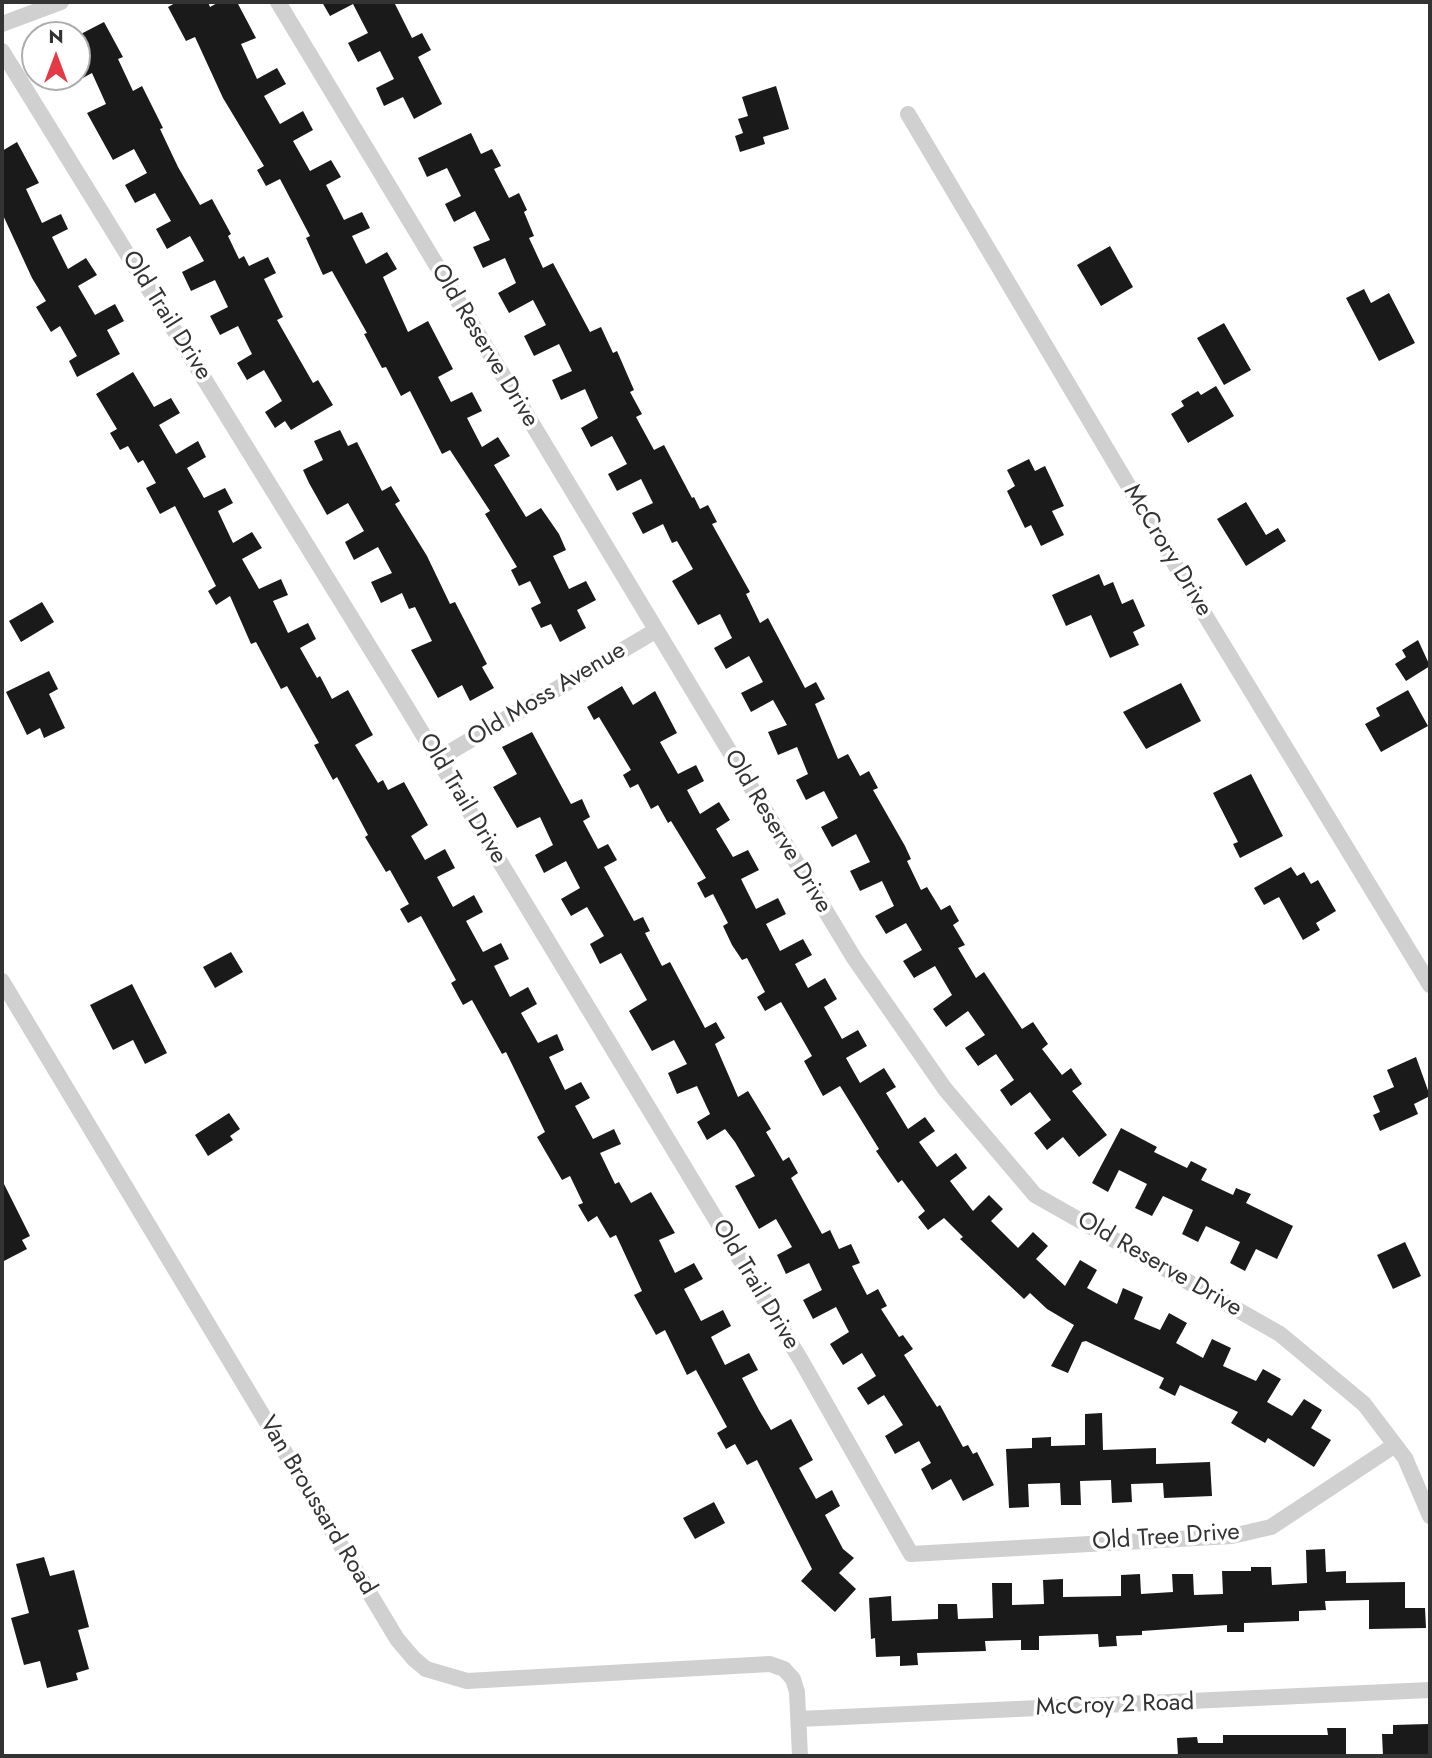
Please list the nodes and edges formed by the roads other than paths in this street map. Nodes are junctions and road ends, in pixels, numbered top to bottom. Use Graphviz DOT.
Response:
graph roads {
  1 [pos="61,2"];
  2 [pos="278,2"];
  3 [pos="2,24"];
  4 [pos="2,51"];
  5 [pos="908,114"];
  6 [pos="655,631"];
  7 [pos="438,760"];
  8 [pos="2,981"];
  9 [pos="1430,985"];
  10 [pos="1395,1445"];
  11 [pos="1430,1516"];
  12 [pos="911,1554"];
  13 [pos="1430,1690"];
  14 [pos="799,1719"];
  15 [pos="800,1756"];
  1 -- 3 [label="street"];
  2 -- 6 [label="street, Old Reserve Drive"];
  4 -- 7 [label="street, Old Trail Drive"];
  5 -- 9 [label="street, McCrory Drive"];
  6 -- 7 [label="street, Old Moss Avenue"];
  6 -- 10 [label="street, Old Reserve Drive"];
  7 -- 12 [label="street, Old Trail Drive"];
  8 -- 14 [label="street, Van Broussard Road"];
  10 -- 11 [label="street, Old Reserve Drive"];
  10 -- 12 [label="street, Old Tree Drive"];
  13 -- 14 [label="street, McCroy 2 Road"];
  14 -- 15 [label="street, Van Broussard Road"];
}
